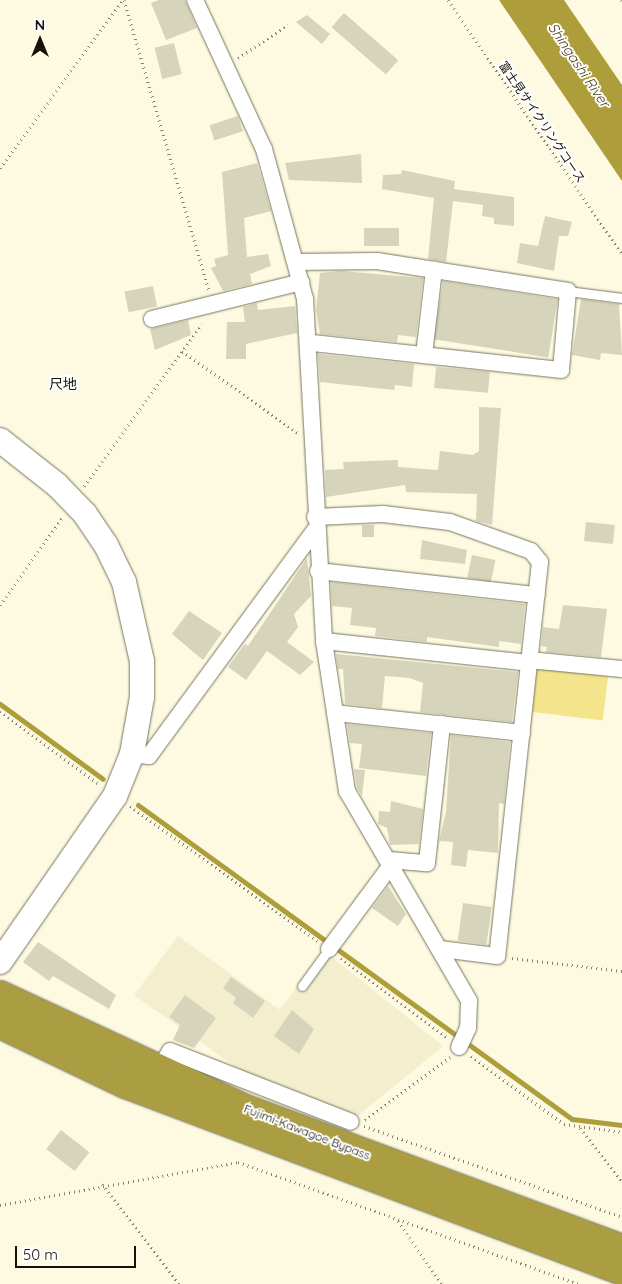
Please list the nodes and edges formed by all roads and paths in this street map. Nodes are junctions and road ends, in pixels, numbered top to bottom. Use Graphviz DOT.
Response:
graph roads {
  1 [pos="123,0"];
  2 [pos="195,0"];
  3 [pos="448,0"];
  4 [pos="288,25"];
  5 [pos="225,66"];
  6 [pos="0,168"];
  7 [pos="622,254"];
  8 [pos="296,262"];
  9 [pos="434,270"];
  10 [pos="301,282"];
  11 [pos="568,291"];
  12 [pos="622,298"];
  13 [pos="216,303"];
  14 [pos="152,318"];
  15 [pos="311,343"];
  16 [pos="182,351"];
  17 [pos="424,355"];
  18 [pos="0,440"];
  19 [pos="313,444"];
  20 [pos="82,489"];
  21 [pos="66,512"];
  22 [pos="315,523"];
  23 [pos="318,571"];
  24 [pos="537,594"];
  25 [pos="0,605"];
  26 [pos="324,641"];
  27 [pos="529,661"];
  28 [pos="622,669"];
  29 [pos="0,711"];
  30 [pos="335,713"];
  31 [pos="442,724"];
  32 [pos="522,734"];
  33 [pos="132,754"];
  34 [pos="115,796"];
  35 [pos="390,862"];
  36 [pos="332,944"];
  37 [pos="441,949"];
  38 [pos="497,956"];
  39 [pos="0,962"];
  40 [pos="622,971"];
  41 [pos="302,986"];
  42 [pos="0,995"];
  43 [pos="0,1024"];
  44 [pos="462,1042"];
  45 [pos="158,1072"];
  46 [pos="352,1122"];
  47 [pos="579,1127"];
  48 [pos="622,1132"];
  49 [pos="622,1182"];
  50 [pos="102,1184"];
  51 [pos="0,1205"];
  52 [pos="622,1217"];
  53 [pos="398,1221"];
  54 [pos="622,1249"];
  55 [pos="622,1271"];
  56 [pos="179,1284"];
  57 [pos="442,1284"];
  58 [pos="578,1284"];
  1 -- 6 [label="path"];
  1 -- 13 [label="path"];
  2 -- 5 [label="street"];
  3 -- 7 [label="path, 富士見サイクリングコース"];
  4 -- 5 [label="path"];
  5 -- 8 [label="street"];
  8 -- 9 [label="street"];
  8 -- 10 [label="street"];
  9 -- 11 [label="street"];
  9 -- 17 [label="street"];
  10 -- 13 [label="street"];
  10 -- 15 [label="street"];
  11 -- 12 [label="lane"];
  11 -- 17 [label="street"];
  13 -- 14 [label="street"];
  13 -- 16 [label="path"];
  15 -- 17 [label="street"];
  15 -- 19 [label="street"];
  16 -- 19 [label="path"];
  16 -- 20 [label="path"];
  18 -- 33 [label="street"];
  19 -- 22 [label="street"];
  21 -- 25 [label="path"];
  22 -- 23 [label="street"];
  22 -- 24 [label="street"];
  22 -- 33 [label="street"];
  23 -- 24 [label="street"];
  23 -- 26 [label="street"];
  24 -- 27 [label="street"];
  26 -- 27 [label="street"];
  26 -- 30 [label="street"];
  27 -- 28 [label="street"];
  27 -- 32 [label="street"];
  29 -- 34 [label="path"];
  30 -- 31 [label="street"];
  30 -- 35 [label="street"];
  31 -- 32 [label="street"];
  31 -- 35 [label="street"];
  32 -- 38 [label="street"];
  33 -- 34 [label="street"];
  34 -- 36 [label="path"];
  34 -- 39 [label="street"];
  35 -- 36 [label="street"];
  35 -- 37 [label="street"];
  36 -- 41 [label="lane"];
  36 -- 44 [label="path"];
  37 -- 38 [label="street"];
  37 -- 44 [label="street"];
  38 -- 40 [label="path"];
  42 -- 45 [label="highway, Fujimi-Kawagoe Bypass"];
  43 -- 55 [label="highway, Fujimi-Kawagoe Bypass"];
  44 -- 46 [label="path"];
  44 -- 47 [label="path"];
  45 -- 46 [label="street"];
  45 -- 54 [label="highway, Fujimi-Kawagoe Bypass"];
  46 -- 52 [label="path"];
  47 -- 48 [label="path"];
  47 -- 49 [label="path"];
  50 -- 51 [label="path"];
  50 -- 53 [label="path"];
  50 -- 56 [label="path"];
  53 -- 57 [label="path"];
  53 -- 58 [label="path"];
}
